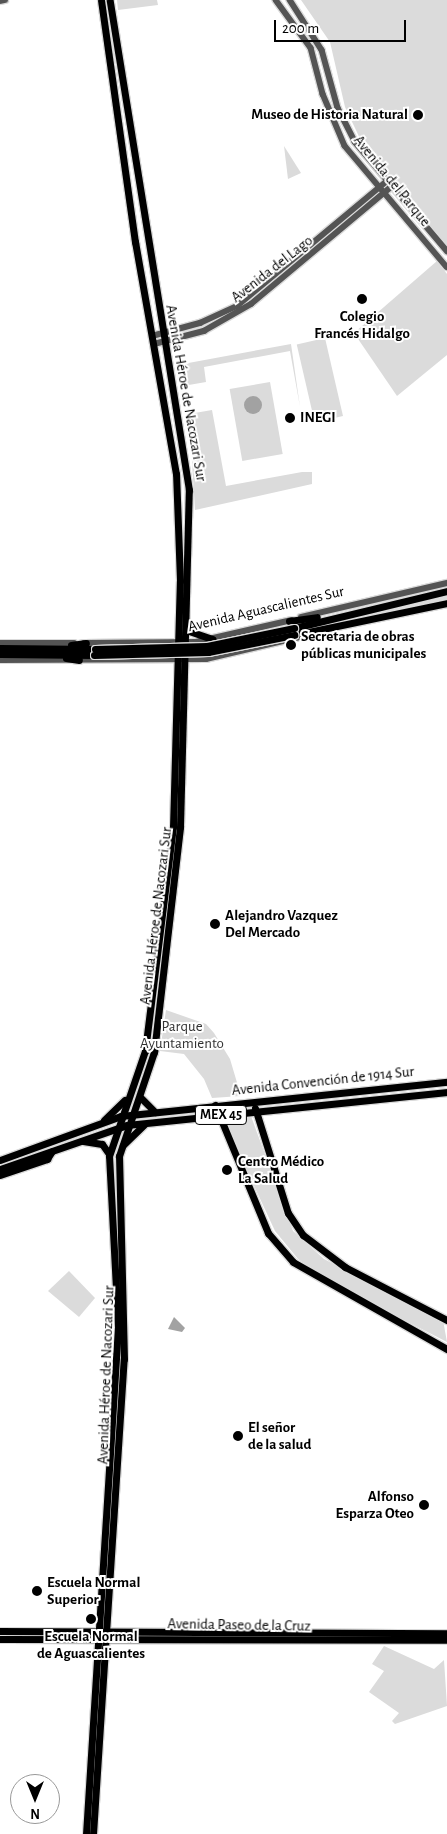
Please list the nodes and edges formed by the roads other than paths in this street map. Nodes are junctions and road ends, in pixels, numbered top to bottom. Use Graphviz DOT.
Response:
graph roads {
  1 [pos="5,0"];
  2 [pos="102,0"];
  3 [pos="110,0"];
  4 [pos="276,0"];
  5 [pos="290,0"];
  6 [pos="0,1"];
  7 [pos="387,181"];
  8 [pos="380,187"];
  9 [pos="391,187"];
  10 [pos="384,193"];
  11 [pos="447,251"];
  12 [pos="447,267"];
  13 [pos="163,337"];
  14 [pos="153,340"];
  15 [pos="447,583"];
  16 [pos="447,591"];
  17 [pos="447,603"];
  18 [pos="337,615"];
  19 [pos="289,621"];
  20 [pos="337,627"];
  21 [pos="186,630"];
  22 [pos="294,631"];
  23 [pos="212,639"];
  24 [pos="203,641"];
  25 [pos="0,643"];
  26 [pos="86,643"];
  27 [pos="182,643"];
  28 [pos="166,644"];
  29 [pos="0,648"];
  30 [pos="5,652"];
  31 [pos="54,652"];
  32 [pos="206,659"];
  33 [pos="0,660"];
  34 [pos="79,660"];
  35 [pos="168,660"];
  36 [pos="181,660"];
  37 [pos="173,827"];
  38 [pos="177,851"];
  39 [pos="447,1082"];
  40 [pos="134,1087"];
  41 [pos="447,1092"];
  42 [pos="141,1098"];
  43 [pos="254,1101"];
  44 [pos="215,1105"];
  45 [pos="155,1112"];
  46 [pos="256,1112"];
  47 [pos="131,1115"];
  48 [pos="121,1116"];
  49 [pos="219,1116"];
  50 [pos="100,1123"];
  51 [pos="149,1123"];
  52 [pos="127,1125"];
  53 [pos="117,1127"];
  54 [pos="54,1141"];
  55 [pos="78,1141"];
  56 [pos="121,1147"];
  57 [pos="49,1152"];
  58 [pos="0,1156"];
  59 [pos="109,1156"];
  60 [pos="0,1160"];
  61 [pos="0,1169"];
  62 [pos="0,1175"];
  63 [pos="447,1320"];
  64 [pos="447,1348"];
  65 [pos="0,1630"];
  66 [pos="447,1633"];
  67 [pos="102,1635"];
  68 [pos="0,1638"];
  69 [pos="447,1640"];
  70 [pos="86,1834"];
  71 [pos="93,1834"];
  1 -- 6 [label="street"];
  2 -- 14 [label="main road, Avenida Héroe de Nacozari Sur"];
  3 -- 13 [label="main road, Avenida Héroe de Nacozari Sur"];
  4 -- 8 [label="street, Avenida del Parque"];
  5 -- 7 [label="street, Avenida del Parque"];
  7 -- 8 [label="street, Avenida del Lago"];
  7 -- 9 [label="street, Avenida del Parque"];
  8 -- 10 [label="street, Avenida del Parque"];
  8 -- 13 [label="street, Avenida del Lago"];
  9 -- 10 [label="street, Avenida del Lago"];
  9 -- 11 [label="street, Avenida del Parque"];
  10 -- 12 [label="street, Avenida del Parque"];
  10 -- 13 [label="street, Avenida del Lago"];
  13 -- 14 [label="street, Avenida del Lago"];
  13 -- 21 [label="main road, Avenida Héroe de Nacozari Sur"];
  14 -- 27 [label="main road, Avenida Héroe de Nacozari Sur"];
  15 -- 19 [label="street, Avenida Aguascalientes Sur"];
  16 -- 18 [label="main road, Avenida Aguascalientes Sur"];
  17 -- 20 [label="main road, Avenida Aguascalientes Sur"];
  18 -- 19 [label="main road"];
  18 -- 22 [label="main road, Avenida Aguascalientes Sur"];
  19 -- 23 [label="street, Avenida Aguascalientes Sur"];
  20 -- 22 [label="main road, Avenida Aguascalientes Sur"];
  20 -- 32 [label="street, Avenida Aguascalientes Sur"];
  21 -- 23 [label="main road"];
  21 -- 27 [label="main road, Avenida Héroe de Nacozari Sur"];
  22 -- 31 [label="main road, Avenida Aguascalientes Sur, bridge"];
  23 -- 24 [label="street, Avenida Aguascalientes Sur"];
  24 -- 27 [label="street, Avenida Aguascalientes Sur"];
  24 -- 32 [label="street"];
  25 -- 26 [label="street, Avenida Aguascalientes Sur"];
  26 -- 28 [label="street, Avenida Aguascalientes Sur"];
  26 -- 31 [label="main road"];
  27 -- 28 [label="street, Avenida Aguascalientes Sur"];
  27 -- 36 [label="main road, Avenida Héroe de Nacozari Sur"];
  28 -- 35 [label="street"];
  29 -- 30 [label="main road, Avenida Aguascalientes Sur"];
  30 -- 31 [label="main road, Avenida Aguascalientes Sur"];
  31 -- 34 [label="main road"];
  32 -- 36 [label="street, Avenida Aguascalientes Sur"];
  33 -- 34 [label="street, Avenida Aguascalientes Sur"];
  34 -- 35 [label="street, Avenida Aguascalientes Sur"];
  35 -- 36 [label="street, Avenida Aguascalientes Sur"];
  36 -- 37 [label="main road, Avenida Héroe de Nacozari Sur"];
  36 -- 38 [label="main road, Avenida Héroe de Nacozari Sur"];
  37 -- 38 [label="main road"];
  37 -- 40 [label="main road, Avenida Héroe de Nacozari Sur"];
  38 -- 42 [label="main road, Avenida Héroe de Nacozari Sur"];
  39 -- 43 [label="main road, Avenida Convención de 1914 Sur / MEX 45"];
  40 -- 48 [label="main road, Avenida Héroe de Nacozari Sur"];
  40 -- 50 [label="main road"];
  41 -- 46 [label="main road, Avenida Convención de 1914 Sur / MEX 45"];
  42 -- 45 [label="main road"];
  42 -- 47 [label="main road, Avenida Héroe de Nacozari Sur"];
  43 -- 44 [label="main road, Avenida Convención de 1914 Sur / MEX 45"];
  43 -- 46 [label="main road"];
  44 -- 45 [label="main road, Avenida Convención de 1914 Sur / MEX 45"];
  44 -- 49 [label="main road"];
  45 -- 47 [label="main road, Avenida Convención de 1914 Sur / MEX 45"];
  46 -- 49 [label="main road, Avenida Convención de 1914 Sur / MEX 45"];
  46 -- 63 [label="main road"];
  47 -- 48 [label="main road, Avenida Convención de 1914 Sur / MEX 45"];
  47 -- 52 [label="main road, Avenida Héroe de Nacozari Sur"];
  48 -- 50 [label="main road, Avenida Convención de 1914 Sur / MEX 45"];
  48 -- 53 [label="main road, Avenida Héroe de Nacozari Sur"];
  49 -- 51 [label="main road, Avenida Convención de 1914 Sur / MEX 45"];
  49 -- 64 [label="main road"];
  50 -- 54 [label="main road, Avenida Convención de 1914 Sur / MEX 45"];
  51 -- 52 [label="main road, Avenida Convención de 1914 Sur / MEX 45"];
  51 -- 56 [label="main road"];
  52 -- 53 [label="main road, Avenida Convención de 1914 Sur / MEX 45"];
  52 -- 56 [label="main road, Avenida Héroe de Nacozari Sur"];
  53 -- 55 [label="main road, Avenida Convención de 1914 Sur / MEX 45"];
  53 -- 59 [label="main road, Avenida Héroe de Nacozari Sur"];
  54 -- 58 [label="main road, Avenida Convención de 1914 Sur"];
  54 -- 60 [label="main road, Avenida Convención de 1914 Sur / MEX 45"];
  55 -- 57 [label="main road, Avenida Convención de 1914 Sur / MEX 45"];
  55 -- 59 [label="main road"];
  56 -- 67 [label="main road, Avenida Héroe de Nacozari Sur"];
  57 -- 61 [label="main road, Avenida Convención de 1914 Sur / MEX 45"];
  57 -- 62 [label="main road, Avenida Convención de 1914 Sur"];
  59 -- 67 [label="main road, Avenida Héroe de Nacozari Sur"];
  65 -- 67 [label="main road, Avenida Paseo de la Cruz"];
  66 -- 67 [label="main road, Avenida Paseo de la Cruz"];
  67 -- 68 [label="main road, Avenida Paseo de la Cruz"];
  67 -- 69 [label="main road, Avenida Paseo de la Cruz"];
  67 -- 70 [label="main road, Avenida Héroe de Nacozari Sur"];
  67 -- 71 [label="main road, Avenida Héroe de Nacozari Sur"];
}
